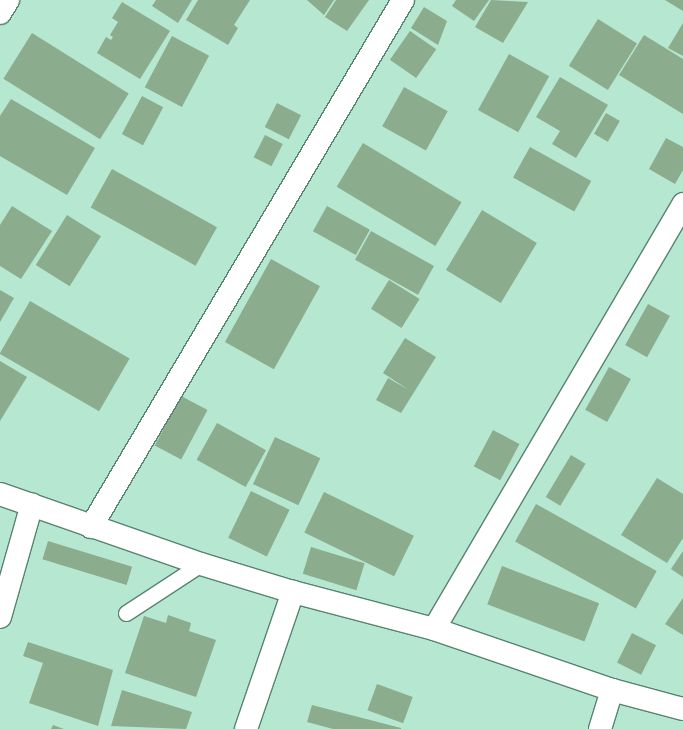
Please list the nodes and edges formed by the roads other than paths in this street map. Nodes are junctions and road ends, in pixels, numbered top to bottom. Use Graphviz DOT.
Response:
graph roads {
  1 [pos="8,0"];
  2 [pos="403,0"];
  3 [pos="0,13"];
  4 [pos="683,204"];
  5 [pos="0,494"];
  6 [pos="32,504"];
  7 [pos="91,527"];
  8 [pos="201,564"];
  9 [pos="293,592"];
  10 [pos="126,613"];
  11 [pos="0,617"];
  12 [pos="434,629"];
  13 [pos="612,690"];
  14 [pos="683,709"];
  15 [pos="246,729"];
  16 [pos="600,729"];
  1 -- 3 [label="street"];
  2 -- 7 [label="street"];
  4 -- 12 [label="street"];
  5 -- 6 [label="street"];
  6 -- 7 [label="street"];
  6 -- 11 [label="street"];
  7 -- 8 [label="street"];
  8 -- 9 [label="street"];
  8 -- 10 [label="lane"];
  9 -- 12 [label="street"];
  9 -- 15 [label="street"];
  12 -- 13 [label="street"];
  13 -- 14 [label="street"];
  13 -- 16 [label="street"];
}
